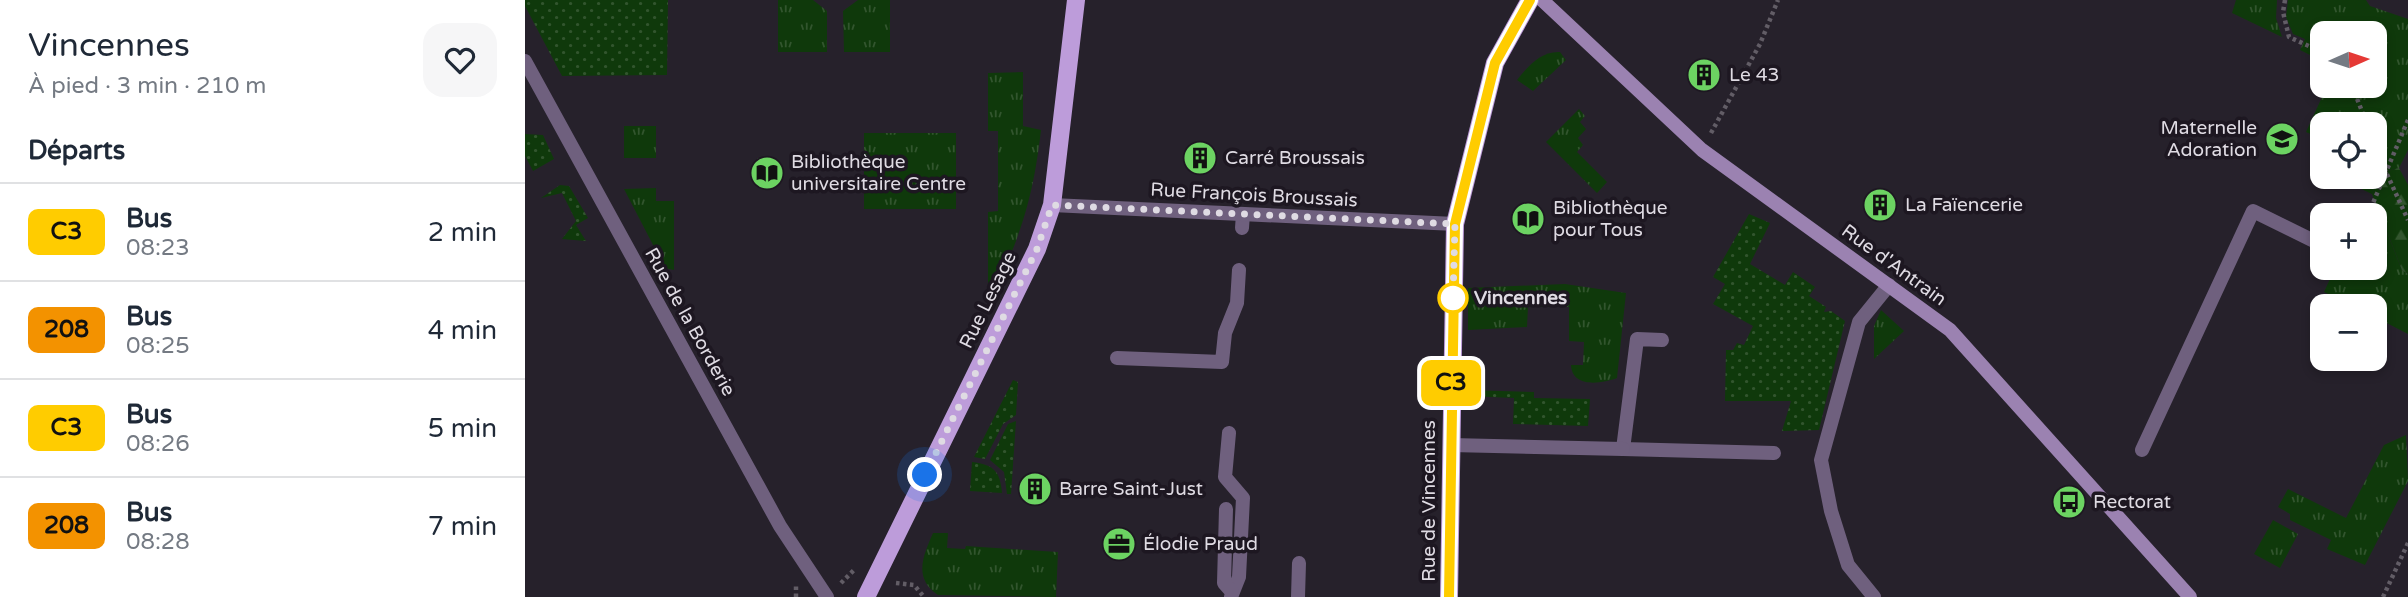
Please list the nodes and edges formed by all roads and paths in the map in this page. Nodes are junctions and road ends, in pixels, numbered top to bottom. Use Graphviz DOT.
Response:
graph roads {
  1 [pos="1076,0"];
  2 [pos="1530,0"];
  3 [pos="1542,0"];
  4 [pos="1779,0"];
  5 [pos="2285,0"];
  6 [pos="2310,47"];
  7 [pos="525,61"];
  8 [pos="2408,120"];
  9 [pos="1702,150"];
  10 [pos="2387,170"];
  11 [pos="2387,174"];
  12 [pos="1052,205"];
  13 [pos="2408,219"];
  14 [pos="1455,224"];
  15 [pos="2310,239"];
  16 [pos="1240,270"];
  17 [pos="1889,285"];
  18 [pos="1662,340"];
  19 [pos="1117,358"];
  20 [pos="1229,433"];
  21 [pos="1451,445"];
  22 [pos="1623,449"];
  23 [pos="2142,450"];
  24 [pos="1774,453"];
  25 [pos="1226,509"];
  26 [pos="2408,543"];
  27 [pos="1299,563"];
  28 [pos="1231,595"];
  29 [pos="827,597"];
  30 [pos="866,597"];
  31 [pos="1298,597"];
  32 [pos="1449,597"];
  33 [pos="1874,597"];
  34 [pos="2190,597"];
  35 [pos="2383,597"];
  1 -- 12 [label="main road, Rue Lesage"];
  2 -- 14 [label="main road, Rue de Vincennes"];
  3 -- 9 [label="main road, Rue d'Antrain"];
  4 -- 9 [label="path"];
  5 -- 6 [label="path"];
  7 -- 29 [label="street, Rue de la Borderie"];
  8 -- 10 [label="path"];
  9 -- 17 [label="main road, Rue d'Antrain"];
  11 -- 13 [label="path"];
  12 -- 14 [label="street, Rue François Broussais"];
  12 -- 30 [label="main road, Rue Lesage"];
  14 -- 21 [label="main road, Rue de Vincennes"];
  15 -- 23 [label="street"];
  16 -- 19 [label="street"];
  17 -- 33 [label="street"];
  17 -- 34 [label="main road, Rue d'Antrain"];
  18 -- 22 [label="street"];
  20 -- 28 [label="street"];
  21 -- 22 [label="street"];
  21 -- 32 [label="main road, Rue de Vincennes"];
  22 -- 24 [label="street"];
  25 -- 28 [label="street"];
  26 -- 35 [label="path"];
  27 -- 31 [label="street"];
}
